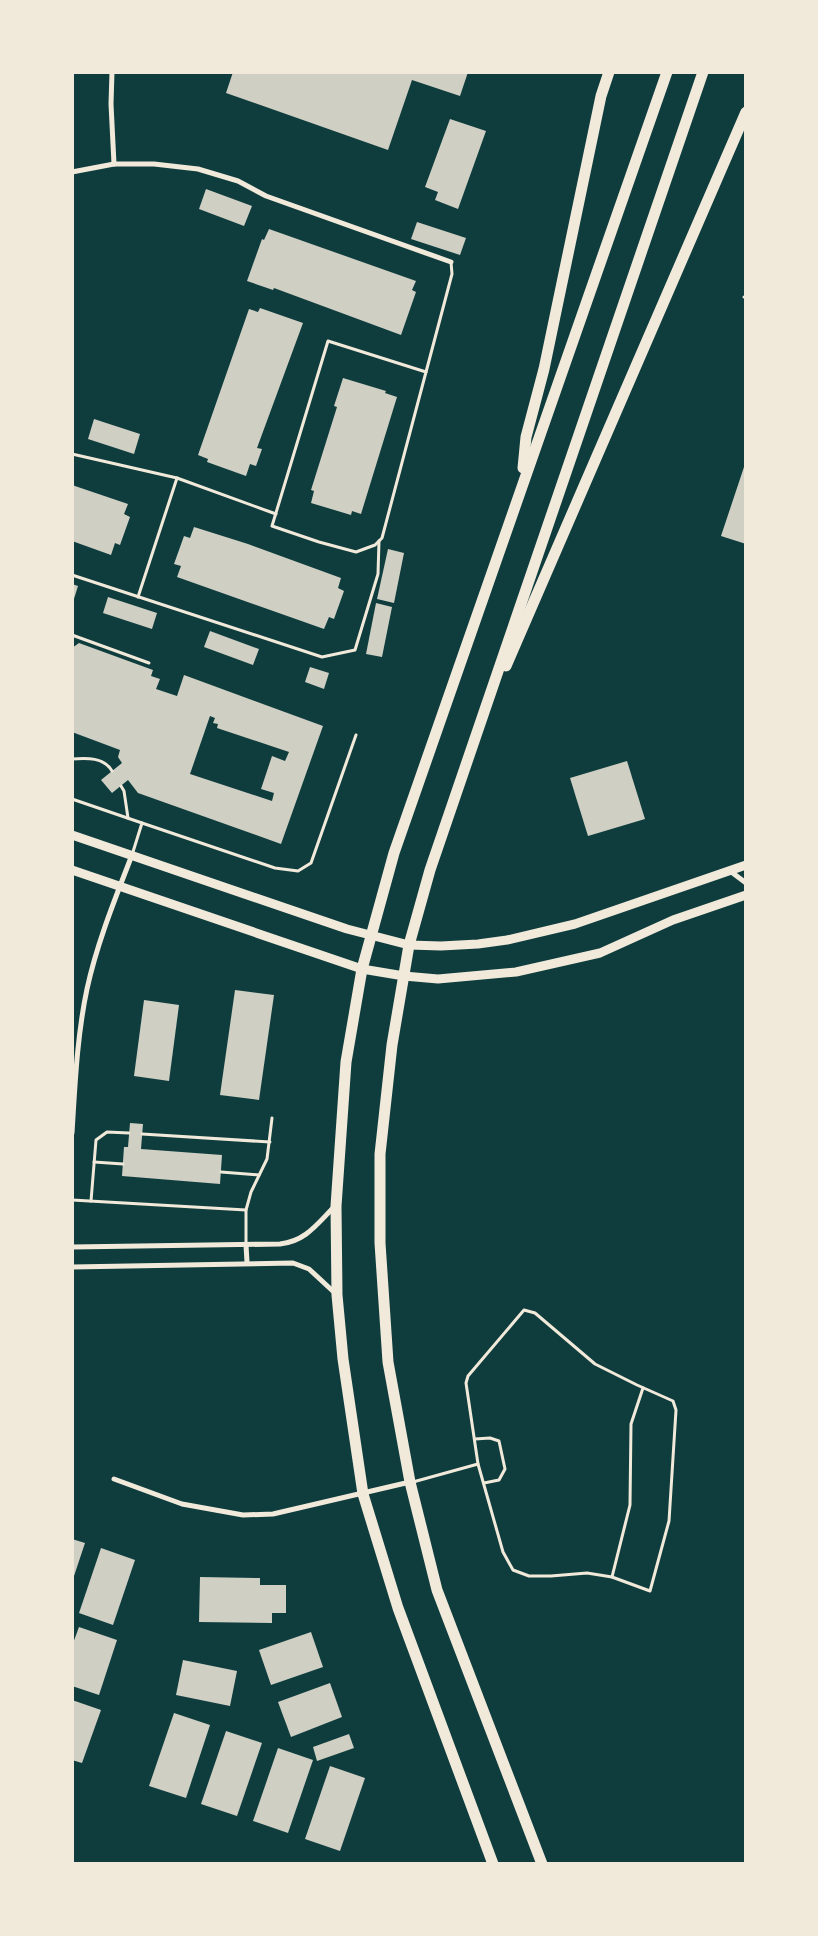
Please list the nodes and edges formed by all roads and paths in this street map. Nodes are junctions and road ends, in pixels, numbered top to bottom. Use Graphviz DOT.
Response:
graph roads {
  1 [pos="112,72"];
  2 [pos="609,72"];
  3 [pos="668,72"];
  4 [pos="703,72"];
  5 [pos="746,112"];
  6 [pos="114,164"];
  7 [pos="72,172"];
  8 [pos="451,262"];
  9 [pos="426,372"];
  10 [pos="72,454"];
  11 [pos="177,478"];
  12 [pos="520,490"];
  13 [pos="276,514"];
  14 [pos="379,541"];
  15 [pos="72,575"];
  16 [pos="138,597"];
  17 [pos="72,635"];
  18 [pos="149,663"];
  19 [pos="356,735"];
  20 [pos="474,738"];
  21 [pos="72,759"];
  22 [pos="112,771"];
  23 [pos="121,786"];
  24 [pos="72,799"];
  25 [pos="128,818"];
  26 [pos="142,823"];
  27 [pos="72,835"];
  28 [pos="132,855"];
  29 [pos="746,865"];
  30 [pos="72,870"];
  31 [pos="728,870"];
  32 [pos="746,883"];
  33 [pos="120,886"];
  34 [pos="746,895"];
  35 [pos="370,936"];
  36 [pos="409,945"];
  37 [pos="362,969"];
  38 [pos="404,976"];
  39 [pos="272,1118"];
  40 [pos="72,1133"];
  41 [pos="129,1133"];
  42 [pos="142,1134"];
  43 [pos="270,1142"];
  44 [pos="94,1162"];
  45 [pos="123,1164"];
  46 [pos="221,1172"];
  47 [pos="260,1175"];
  48 [pos="72,1200"];
  49 [pos="91,1201"];
  50 [pos="336,1206"];
  51 [pos="246,1210"];
  52 [pos="246,1244"];
  53 [pos="72,1247"];
  54 [pos="247,1262"];
  55 [pos="72,1267"];
  56 [pos="337,1295"];
  57 [pos="643,1388"];
  58 [pos="475,1439"];
  59 [pos="478,1464"];
  60 [pos="114,1480"];
  61 [pos="410,1482"];
  62 [pos="484,1483"];
  63 [pos="363,1494"];
  64 [pos="612,1577"];
  65 [pos="493,1864"];
  66 [pos="542,1864"];
  1 -- 6 [label="street"];
  2 -- 12 [label="highway"];
  3 -- 12 [label="highway"];
  4 -- 20 [label="highway"];
  5 -- 20 [label="highway"];
  6 -- 7 [label="street"];
  6 -- 8 [label="street"];
  8 -- 9 [label="lane"];
  9 -- 13 [label="lane"];
  9 -- 14 [label="lane"];
  10 -- 11 [label="lane"];
  11 -- 13 [label="lane"];
  11 -- 16 [label="lane"];
  12 -- 35 [label="highway"];
  13 -- 14 [label="lane"];
  14 -- 16 [label="lane"];
  15 -- 16 [label="lane"];
  17 -- 18 [label="lane"];
  19 -- 26 [label="lane"];
  20 -- 36 [label="highway"];
  21 -- 22 [label="lane"];
  23 -- 25 [label="lane"];
  24 -- 25 [label="lane"];
  25 -- 26 [label="lane"];
  26 -- 28 [label="lane"];
  27 -- 28 [label="street"];
  28 -- 33 [label="street"];
  28 -- 35 [label="street"];
  29 -- 31 [label="street"];
  30 -- 33 [label="street"];
  31 -- 32 [label="street"];
  31 -- 36 [label="street"];
  33 -- 37 [label="street"];
  33 -- 40 [label="street"];
  34 -- 38 [label="street"];
  35 -- 36 [label="street"];
  35 -- 37 [label="highway"];
  36 -- 38 [label="highway"];
  37 -- 38 [label="street"];
  37 -- 50 [label="highway"];
  38 -- 61 [label="highway"];
  39 -- 43 [label="lane"];
  41 -- 44 [label="lane"];
  42 -- 43 [label="lane"];
  43 -- 47 [label="lane"];
  44 -- 45 [label="lane"];
  44 -- 49 [label="lane"];
  46 -- 47 [label="lane"];
  47 -- 51 [label="lane"];
  48 -- 49 [label="lane"];
  49 -- 51 [label="lane"];
  50 -- 52 [label="street"];
  50 -- 56 [label="highway"];
  51 -- 52 [label="lane"];
  52 -- 53 [label="street"];
  52 -- 54 [label="street"];
  54 -- 55 [label="street"];
  54 -- 56 [label="street"];
  56 -- 63 [label="highway"];
  57 -- 58 [label="lane"];
  57 -- 64 [label="lane"];
  57 -- 64 [label="lane"];
  58 -- 59 [label="lane"];
  58 -- 62 [label="lane"];
  59 -- 61 [label="lane"];
  59 -- 62 [label="lane"];
  60 -- 63 [label="street"];
  61 -- 63 [label="street"];
  61 -- 66 [label="highway"];
  62 -- 64 [label="lane"];
  63 -- 65 [label="highway"];
}
